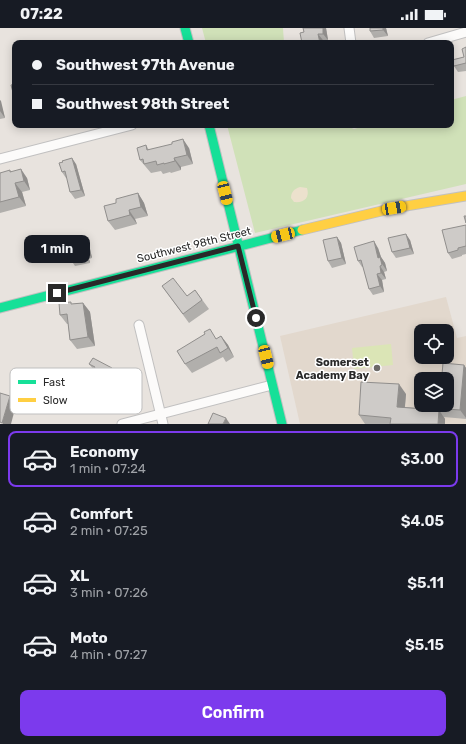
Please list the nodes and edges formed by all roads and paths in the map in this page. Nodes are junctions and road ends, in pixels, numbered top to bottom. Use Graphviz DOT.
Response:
graph roads {
  1 [pos="185,28"];
  2 [pos="349,28"];
  3 [pos="466,32"];
  4 [pos="188,40"];
  5 [pos="351,40"];
  6 [pos="438,40"];
  7 [pos="120,128"];
  8 [pos="210,128"];
  9 [pos="0,159"];
  10 [pos="466,196"];
  11 [pos="238,246"];
  12 [pos="0,308"];
  13 [pos="139,325"];
  14 [pos="272,385"];
  15 [pos="160,414"];
  16 [pos="122,424"];
  17 [pos="163,424"];
  18 [pos="282,424"];
  1 -- 4 [label="street"];
  2 -- 5 [label="street"];
  3 -- 6 [label="street"];
  7 -- 9 [label="street"];
  8 -- 11 [label="street"];
  10 -- 11 [label="street, Southwest 98th Street"];
  11 -- 12 [label="street, Southwest 98th Street"];
  11 -- 14 [label="street"];
  13 -- 15 [label="street"];
  14 -- 15 [label="street"];
  14 -- 18 [label="street"];
  15 -- 16 [label="street"];
  15 -- 17 [label="street"];
}
